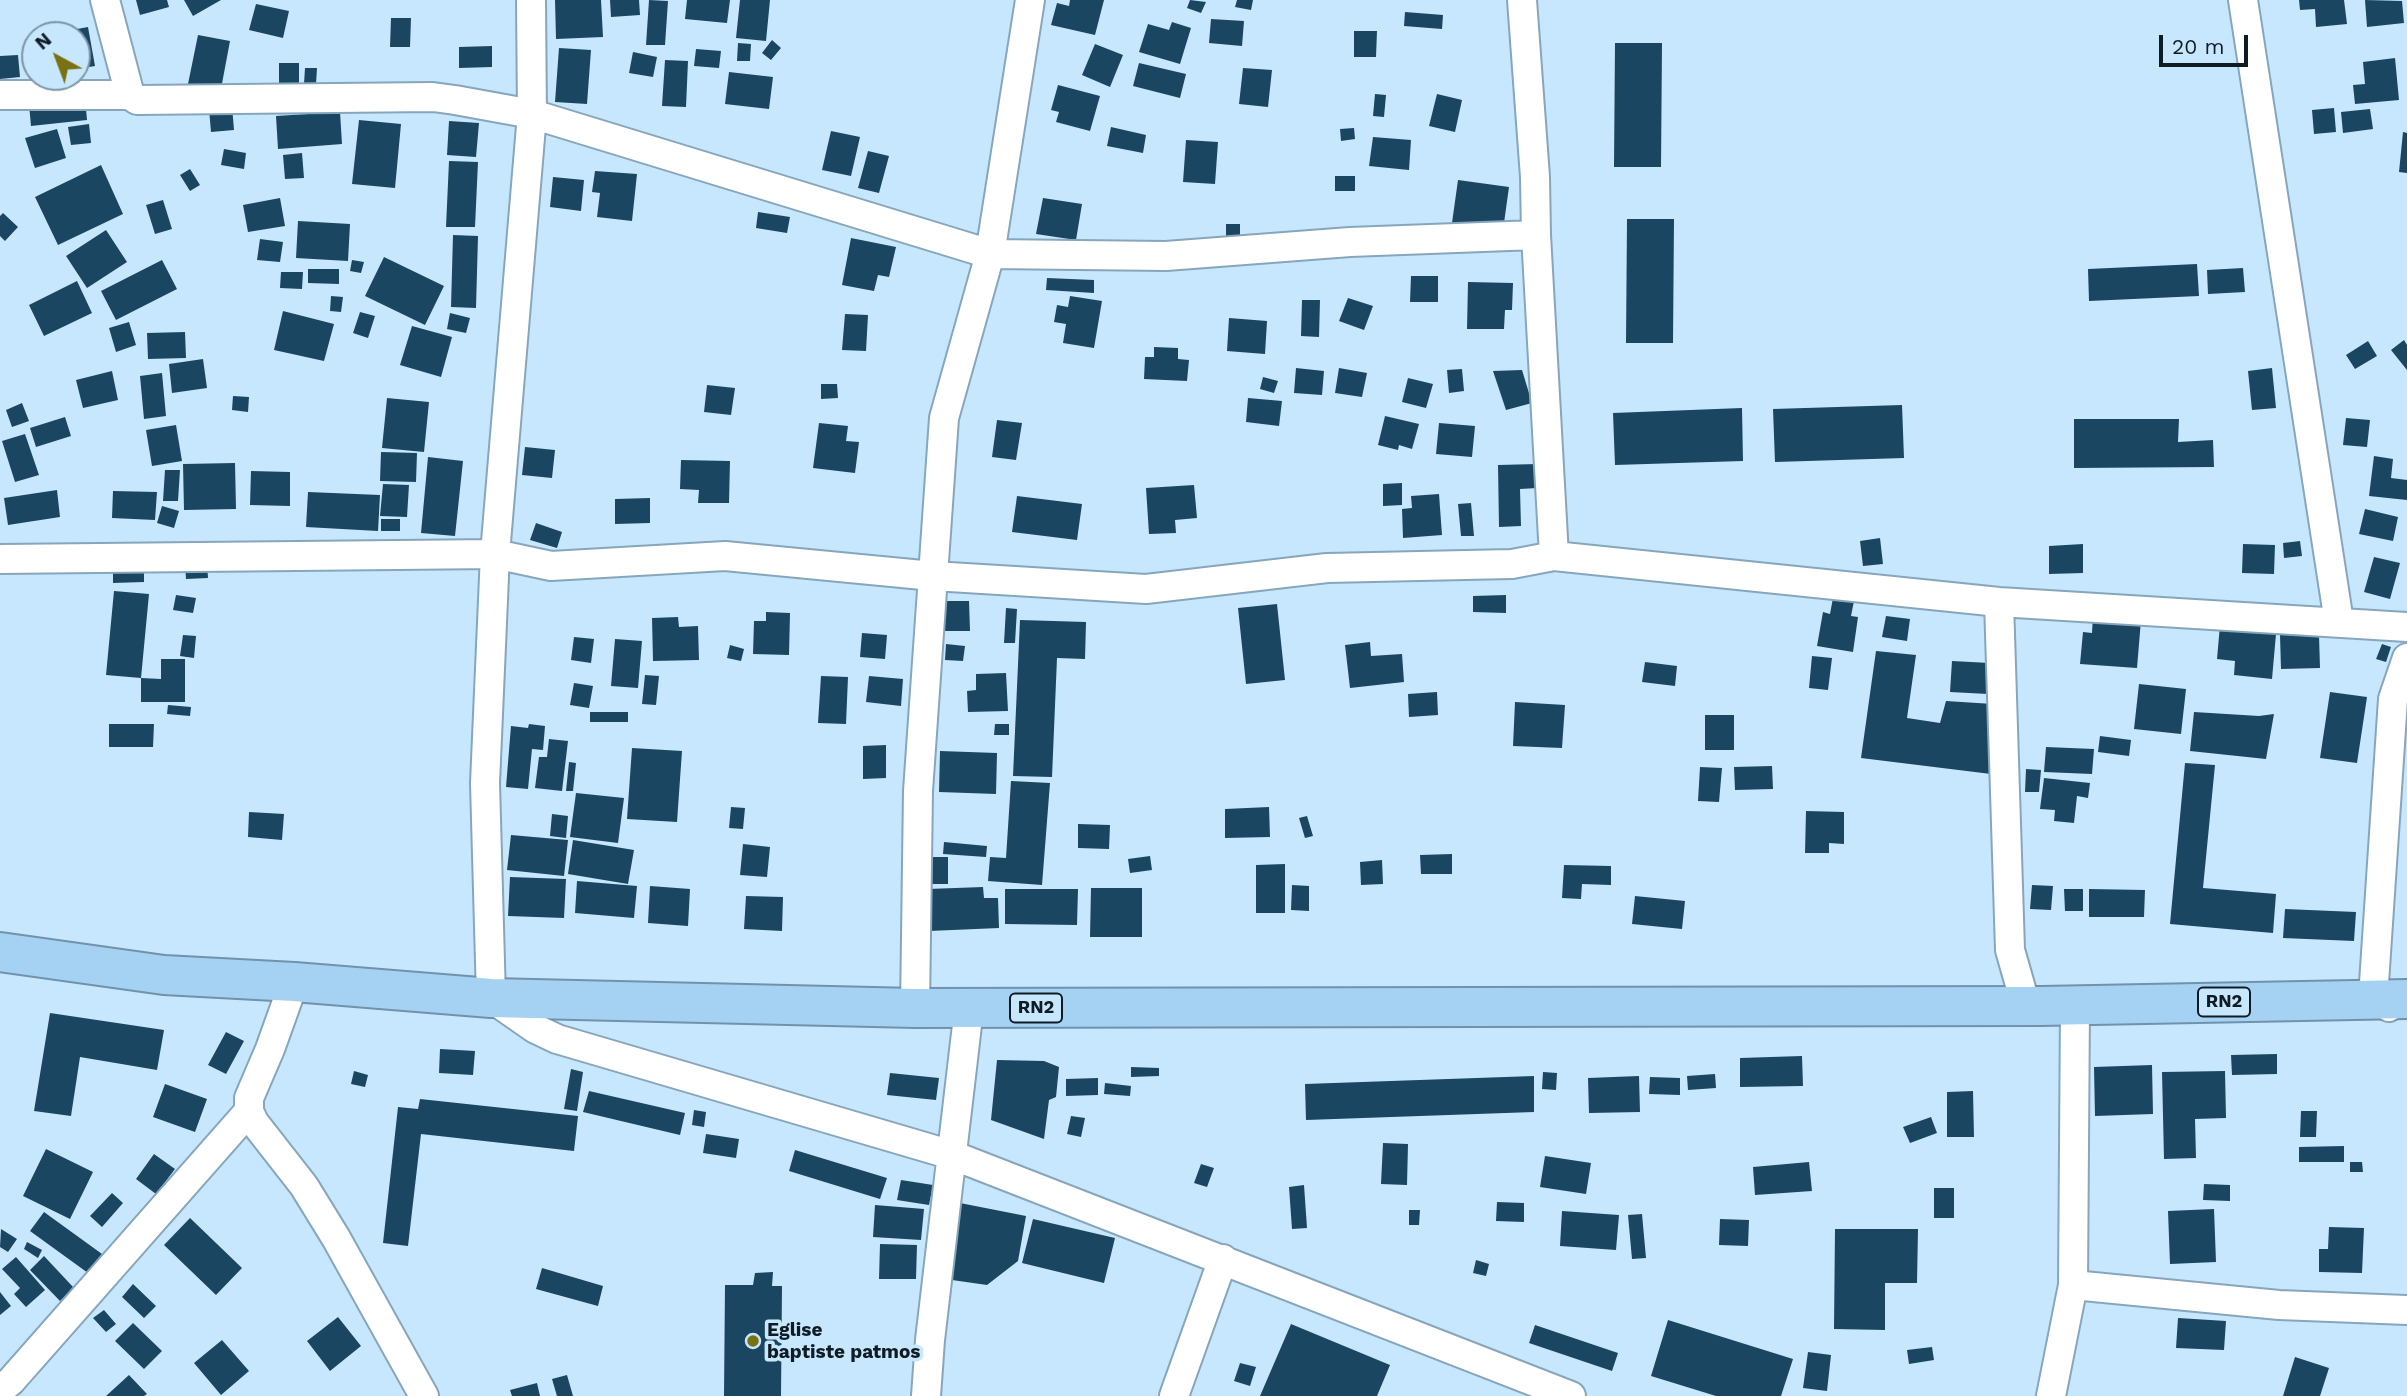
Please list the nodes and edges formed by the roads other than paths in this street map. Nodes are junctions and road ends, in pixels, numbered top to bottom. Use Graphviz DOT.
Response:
graph roads {
  1 [pos="105,0"];
  2 [pos="531,0"];
  3 [pos="1030,0"];
  4 [pos="1522,0"];
  5 [pos="2243,0"];
  6 [pos="0,95"];
  7 [pos="130,95"];
  8 [pos="532,114"];
  9 [pos="1536,235"];
  10 [pos="990,254"];
  11 [pos="495,554"];
  12 [pos="1554,556"];
  13 [pos="0,559"];
  14 [pos="933,576"];
  15 [pos="1999,602"];
  16 [pos="2339,622"];
  17 [pos="2407,627"];
  18 [pos="2407,658"];
  19 [pos="0,952"];
  20 [pos="294,982"];
  21 [pos="491,998"];
  22 [pos="2390,999"];
  23 [pos="2026,1006"];
  24 [pos="2075,1006"];
  25 [pos="915,1007"];
  26 [pos="969,1008"];
  27 [pos="2407,1017"];
  28 [pos="249,1111"];
  29 [pos="952,1155"];
  30 [pos="1223,1259"];
  31 [pos="2073,1285"];
  32 [pos="2407,1310"];
  33 [pos="12,1389"];
  34 [pos="424,1396"];
  35 [pos="926,1396"];
  36 [pos="1174,1396"];
  37 [pos="1570,1396"];
  38 [pos="2051,1396"];
  1 -- 7 [label="street"];
  2 -- 8 [label="street"];
  3 -- 10 [label="street"];
  4 -- 9 [label="street"];
  5 -- 16 [label="street"];
  6 -- 7 [label="street"];
  7 -- 8 [label="street"];
  8 -- 10 [label="street"];
  8 -- 11 [label="street"];
  9 -- 10 [label="street"];
  9 -- 12 [label="street"];
  10 -- 14 [label="street"];
  11 -- 13 [label="street"];
  11 -- 14 [label="street"];
  11 -- 21 [label="street"];
  12 -- 14 [label="street"];
  12 -- 15 [label="street"];
  14 -- 25 [label="street"];
  15 -- 16 [label="street"];
  15 -- 23 [label="street"];
  16 -- 17 [label="street"];
  18 -- 22 [label="street"];
  19 -- 20 [label="highway, RN2"];
  20 -- 21 [label="highway, RN2"];
  20 -- 28 [label="street"];
  21 -- 25 [label="highway, RN2"];
  21 -- 29 [label="street"];
  22 -- 24 [label="highway, RN2"];
  22 -- 27 [label="street"];
  23 -- 24 [label="highway, RN2"];
  23 -- 26 [label="highway, RN2"];
  24 -- 31 [label="street"];
  25 -- 26 [label="highway, RN2"];
  26 -- 29 [label="street"];
  28 -- 33 [label="street"];
  28 -- 34 [label="street"];
  29 -- 30 [label="street"];
  29 -- 35 [label="street"];
  30 -- 36 [label="street"];
  30 -- 37 [label="street"];
  31 -- 32 [label="street"];
  31 -- 38 [label="street"];
}
